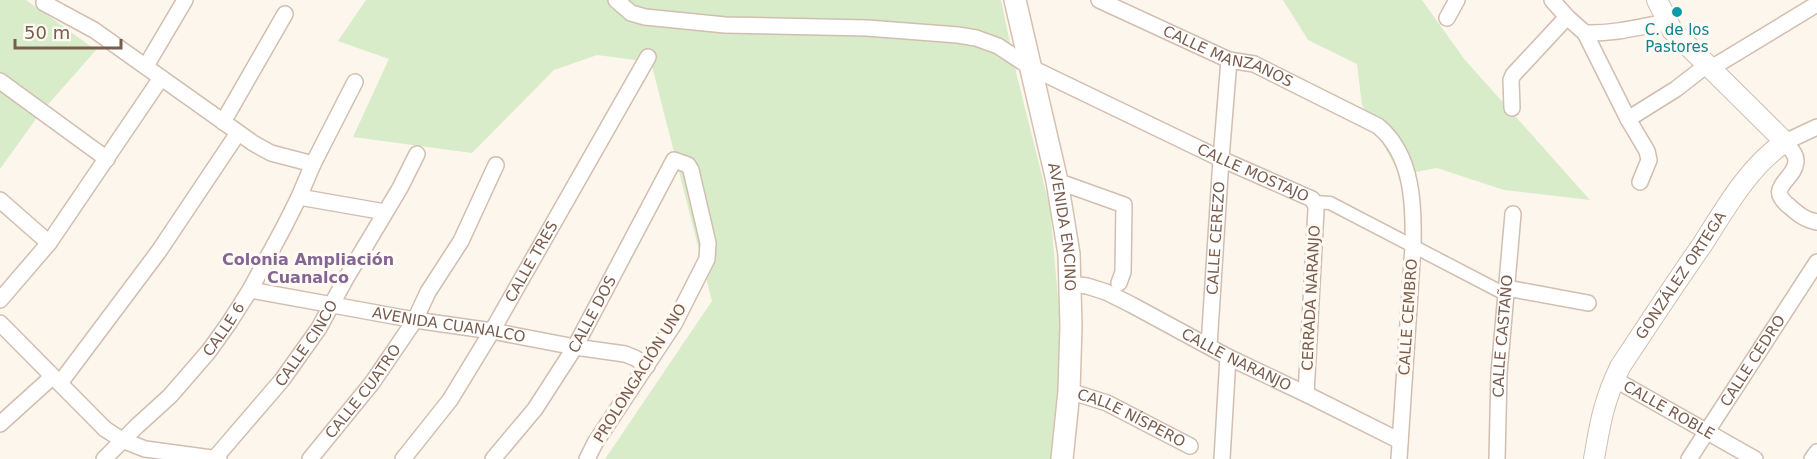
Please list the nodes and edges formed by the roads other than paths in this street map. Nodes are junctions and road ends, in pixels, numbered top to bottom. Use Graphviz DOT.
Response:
graph roads {
  1 [pos="185,0"];
  2 [pos="616,0"];
  3 [pos="1015,0"];
  4 [pos="1099,0"];
  5 [pos="1457,0"];
  6 [pos="1552,0"];
  7 [pos="1657,0"];
  8 [pos="44,3"];
  9 [pos="1817,4"];
  10 [pos="285,14"];
  11 [pos="1567,17"];
  12 [pos="1447,18"];
  13 [pos="1666,22"];
  14 [pos="1585,33"];
  15 [pos="648,57"];
  16 [pos="1229,60"];
  17 [pos="146,66"];
  18 [pos="1030,67"];
  19 [pos="1708,67"];
  20 [pos="161,78"];
  21 [pos="0,81"];
  22 [pos="355,82"];
  23 [pos="1512,108"];
  24 [pos="1628,119"];
  25 [pos="223,122"];
  26 [pos="1817,127"];
  27 [pos="238,133"];
  28 [pos="1785,142"];
  29 [pos="417,154"];
  30 [pos="107,159"];
  31 [pos="1221,159"];
  32 [pos="674,160"];
  33 [pos="313,164"];
  34 [pos="496,165"];
  35 [pos="1407,175"];
  36 [pos="1057,181"];
  37 [pos="1640,182"];
  38 [pos="299,197"];
  39 [pos="0,200"];
  40 [pos="1314,202"];
  41 [pos="385,212"];
  42 [pos="1513,214"];
  43 [pos="1817,222"];
  44 [pos="49,243"];
  45 [pos="1413,246"];
  46 [pos="1817,262"];
  47 [pos="1119,283"];
  48 [pos="1071,284"];
  49 [pos="250,290"];
  50 [pos="1507,291"];
  51 [pos="0,300"];
  52 [pos="1588,303"];
  53 [pos="332,304"];
  54 [pos="415,320"];
  55 [pos="0,323"];
  56 [pos="492,331"];
  57 [pos="1209,346"];
  58 [pos="575,347"];
  59 [pos="1228,357"];
  60 [pos="647,366"];
  61 [pos="1614,379"];
  62 [pos="56,380"];
  63 [pos="1069,391"];
  64 [pos="1306,393"];
  65 [pos="0,424"];
  66 [pos="1706,431"];
  67 [pos="122,440"];
  68 [pos="1400,441"];
  69 [pos="1190,446"];
  70 [pos="1817,452"];
  71 [pos="104,459"];
  72 [pos="217,459"];
  73 [pos="310,459"];
  74 [pos="403,459"];
  75 [pos="492,459"];
  76 [pos="587,459"];
  77 [pos="1062,459"];
  78 [pos="1221,459"];
  79 [pos="1399,459"];
  80 [pos="1497,459"];
  81 [pos="1594,459"];
  82 [pos="1689,459"];
  83 [pos="1755,459"];
  84 [pos="1812,459"];
  1 -- 17 [label="street"];
  2 -- 18 [label="street, CALLE MOSTAJO"];
  3 -- 18 [label="main road, AVENIDA ENCINO"];
  4 -- 16 [label="street, CALLE MANZANOS"];
  5 -- 12 [label="street"];
  6 -- 11 [label="street"];
  7 -- 13 [label="street"];
  8 -- 17 [label="street"];
  9 -- 19 [label="street"];
  10 -- 25 [label="street"];
  11 -- 14 [label="street"];
  11 -- 23 [label="street"];
  13 -- 14 [label="street"];
  13 -- 19 [label="street"];
  14 -- 24 [label="street"];
  15 -- 56 [label="street, CALLE TRES"];
  16 -- 31 [label="street, CALLE CEREZO"];
  16 -- 35 [label="street, CALLE MANZANOS"];
  17 -- 20 [label="street"];
  18 -- 31 [label="street, CALLE MOSTAJO"];
  18 -- 36 [label="main road, AVENIDA ENCINO"];
  19 -- 24 [label="street"];
  19 -- 28 [label="street"];
  20 -- 25 [label="street"];
  20 -- 30 [label="street"];
  21 -- 30 [label="street"];
  22 -- 33 [label="street, CALLE 6"];
  24 -- 37 [label="street"];
  25 -- 27 [label="street"];
  26 -- 28 [label="street, GONZÁLEZ ORTEGA"];
  27 -- 33 [label="street"];
  27 -- 62 [label="street"];
  28 -- 43 [label="street"];
  28 -- 61 [label="street, GONZÁLEZ ORTEGA"];
  29 -- 41 [label="street, CALLE CINCO"];
  30 -- 44 [label="street"];
  31 -- 40 [label="street, CALLE MOSTAJO"];
  31 -- 57 [label="street, CALLE CEREZO"];
  32 -- 58 [label="street, CALLE DOS"];
  32 -- 60 [label="street, PROLONGACIÓN UNO"];
  33 -- 38 [label="street, CALLE 6"];
  34 -- 54 [label="street, CALLE CUATRO"];
  35 -- 45 [label="street, CALLE CEMBRO"];
  36 -- 47 [label="street"];
  36 -- 48 [label="main road, AVENIDA ENCINO"];
  38 -- 41 [label="street"];
  38 -- 49 [label="street, CALLE 6"];
  39 -- 44 [label="street"];
  40 -- 45 [label="street, CALLE MOSTAJO"];
  40 -- 64 [label="street, CERRADA NARANJO"];
  41 -- 53 [label="street, CALLE CINCO"];
  42 -- 50 [label="street, CALLE CASTAÑO"];
  44 -- 51 [label="street"];
  45 -- 50 [label="street, CALLE MOSTAJO"];
  45 -- 68 [label="street, CALLE CEMBRO"];
  46 -- 66 [label="street, CALLE CEDRO"];
  48 -- 57 [label="street, CALLE NARANJO"];
  48 -- 63 [label="main road, AVENIDA ENCINO"];
  49 -- 53 [label="street, AVENIDA CUANALCO"];
  49 -- 67 [label="street, CALLE 6"];
  50 -- 52 [label="street"];
  50 -- 80 [label="street, CALLE CASTAÑO"];
  53 -- 54 [label="street, AVENIDA CUANALCO"];
  53 -- 72 [label="street, CALLE CINCO"];
  54 -- 56 [label="street, AVENIDA CUANALCO"];
  54 -- 73 [label="street, CALLE CUATRO"];
  55 -- 62 [label="street"];
  56 -- 58 [label="street, AVENIDA CUANALCO"];
  56 -- 74 [label="street, CALLE TRES"];
  57 -- 59 [label="street, CALLE NARANJO"];
  58 -- 60 [label="street, AVENIDA CUANALCO"];
  58 -- 75 [label="street, CALLE DOS"];
  59 -- 64 [label="street, CALLE NARANJO"];
  59 -- 78 [label="street"];
  60 -- 76 [label="street, PROLONGACIÓN UNO"];
  61 -- 66 [label="street, CALLE ROBLE"];
  61 -- 81 [label="street, GONZÁLEZ ORTEGA"];
  62 -- 65 [label="street"];
  62 -- 67 [label="street"];
  63 -- 69 [label="street, CALLE NÍSPERO"];
  63 -- 77 [label="main road, AVENIDA ENCINO"];
  64 -- 68 [label="street, CALLE NARANJO"];
  66 -- 82 [label="street, CALLE CEDRO"];
  66 -- 83 [label="street, CALLE ROBLE"];
  67 -- 71 [label="street, CALLE 6"];
  67 -- 72 [label="street"];
  68 -- 79 [label="street, CALLE CEMBRO"];
  70 -- 84 [label="street"];
}
